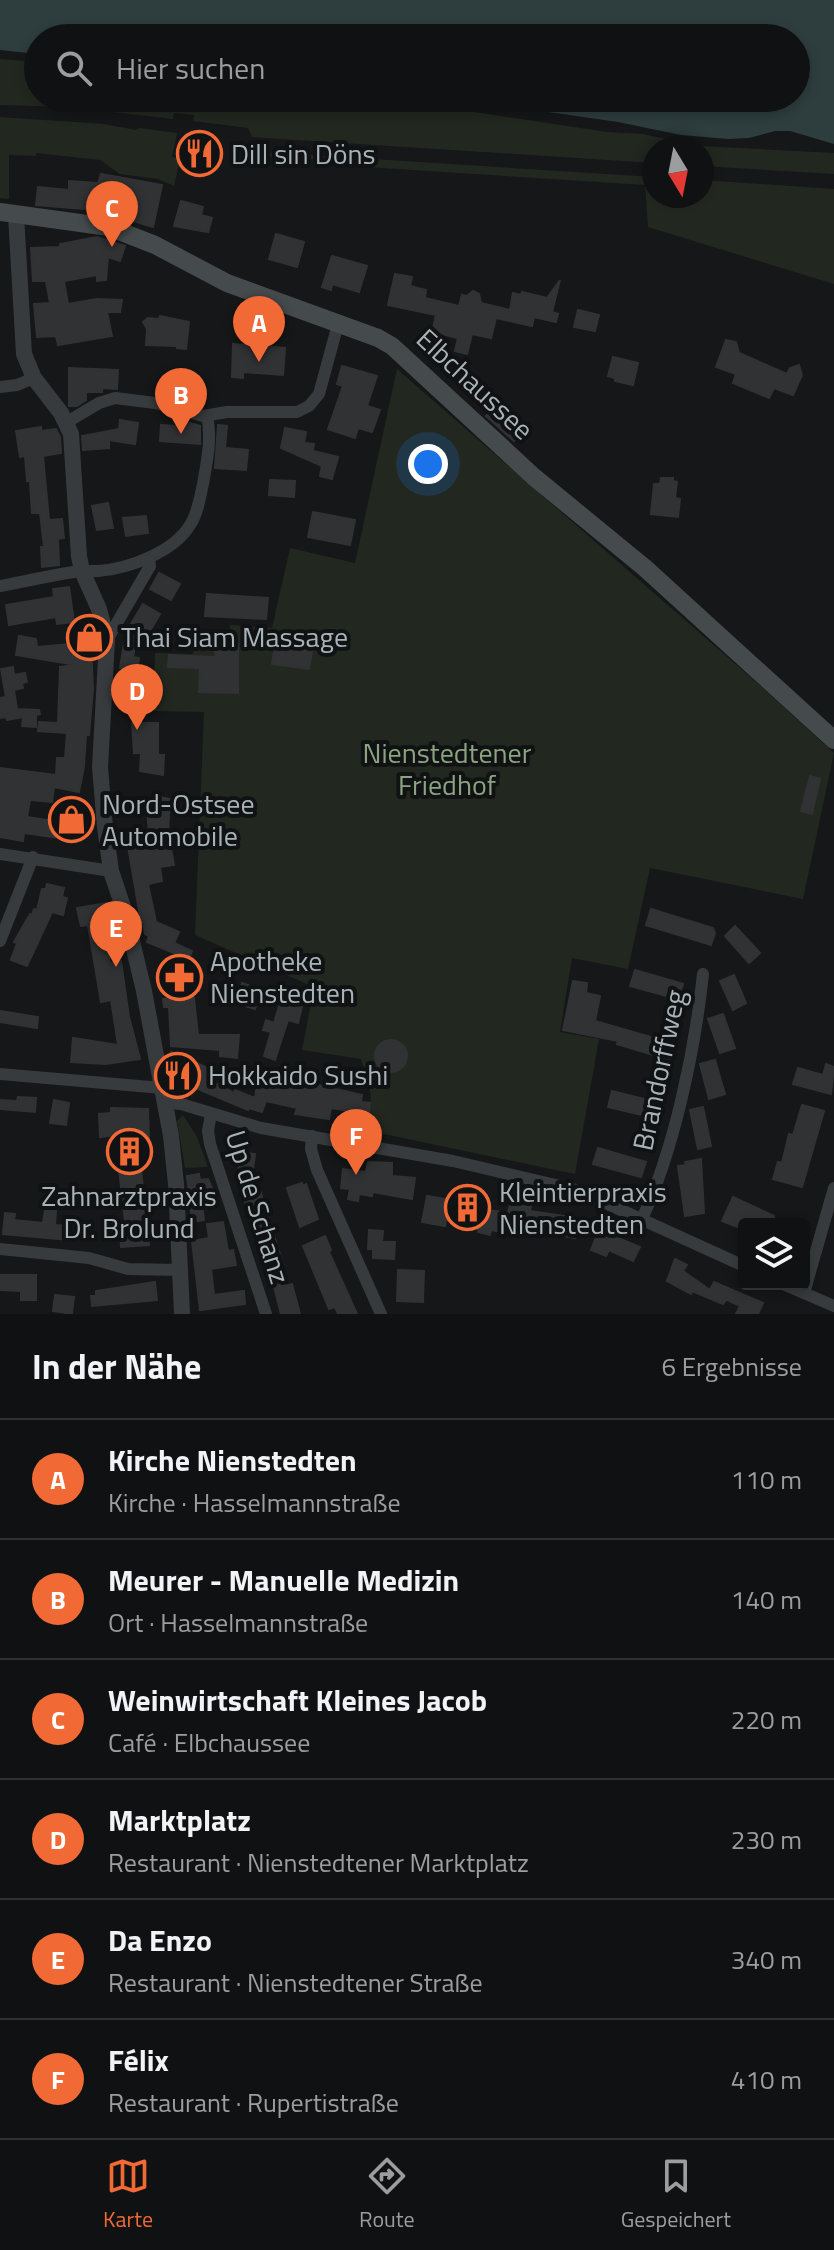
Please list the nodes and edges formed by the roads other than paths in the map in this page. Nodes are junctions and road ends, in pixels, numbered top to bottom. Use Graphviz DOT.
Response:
graph roads {
  1 [pos="8,214"];
  2 [pos="338,324"];
  3 [pos="34,378"];
  4 [pos="0,387"];
  5 [pos="207,416"];
  6 [pos="67,422"];
  7 [pos="149,558"];
  8 [pos="82,571"];
  9 [pos="0,586"];
  10 [pos="107,640"];
  11 [pos="834,740"];
  12 [pos="0,854"];
  13 [pos="33,857"];
  14 [pos="111,871"];
  15 [pos="0,941"];
  16 [pos="703,974"];
  17 [pos="0,1074"];
  18 [pos="163,1095"];
  19 [pos="211,1114"];
  20 [pos="312,1136"];
  21 [pos="834,1188"];
  22 [pos="642,1219"];
  23 [pos="0,1249"];
  24 [pos="738,1263"];
  25 [pos="179,1270"];
  26 [pos="797,1290"];
  27 [pos="804,1293"];
  28 [pos="834,1306"];
  29 [pos="182,1314"];
  30 [pos="266,1314"];
  31 [pos="381,1314"];
  1 -- 2 [label="main road, Elbchaussee"];
  1 -- 3 [label="street"];
  2 -- 5 [label="street"];
  2 -- 11 [label="main road, Elbchaussee"];
  3 -- 4 [label="street"];
  3 -- 6 [label="street"];
  5 -- 6 [label="street"];
  5 -- 7 [label="street"];
  6 -- 8 [label="street"];
  7 -- 8 [label="street"];
  7 -- 10 [label="street"];
  8 -- 9 [label="street"];
  8 -- 10 [label="street"];
  10 -- 14 [label="street"];
  12 -- 13 [label="street"];
  13 -- 14 [label="street"];
  13 -- 15 [label="street"];
  14 -- 18 [label="street"];
  16 -- 22 [label="street, Brandorffweg"];
  17 -- 18 [label="street"];
  18 -- 19 [label="street"];
  18 -- 25 [label="street"];
  19 -- 20 [label="street"];
  19 -- 30 [label="street, Up de Schanz"];
  20 -- 22 [label="street"];
  20 -- 31 [label="street"];
  21 -- 27 [label="street"];
  22 -- 24 [label="street"];
  23 -- 25 [label="street"];
  25 -- 29 [label="street"];
  26 -- 27 [label="street"];
  27 -- 28 [label="street"];
}
